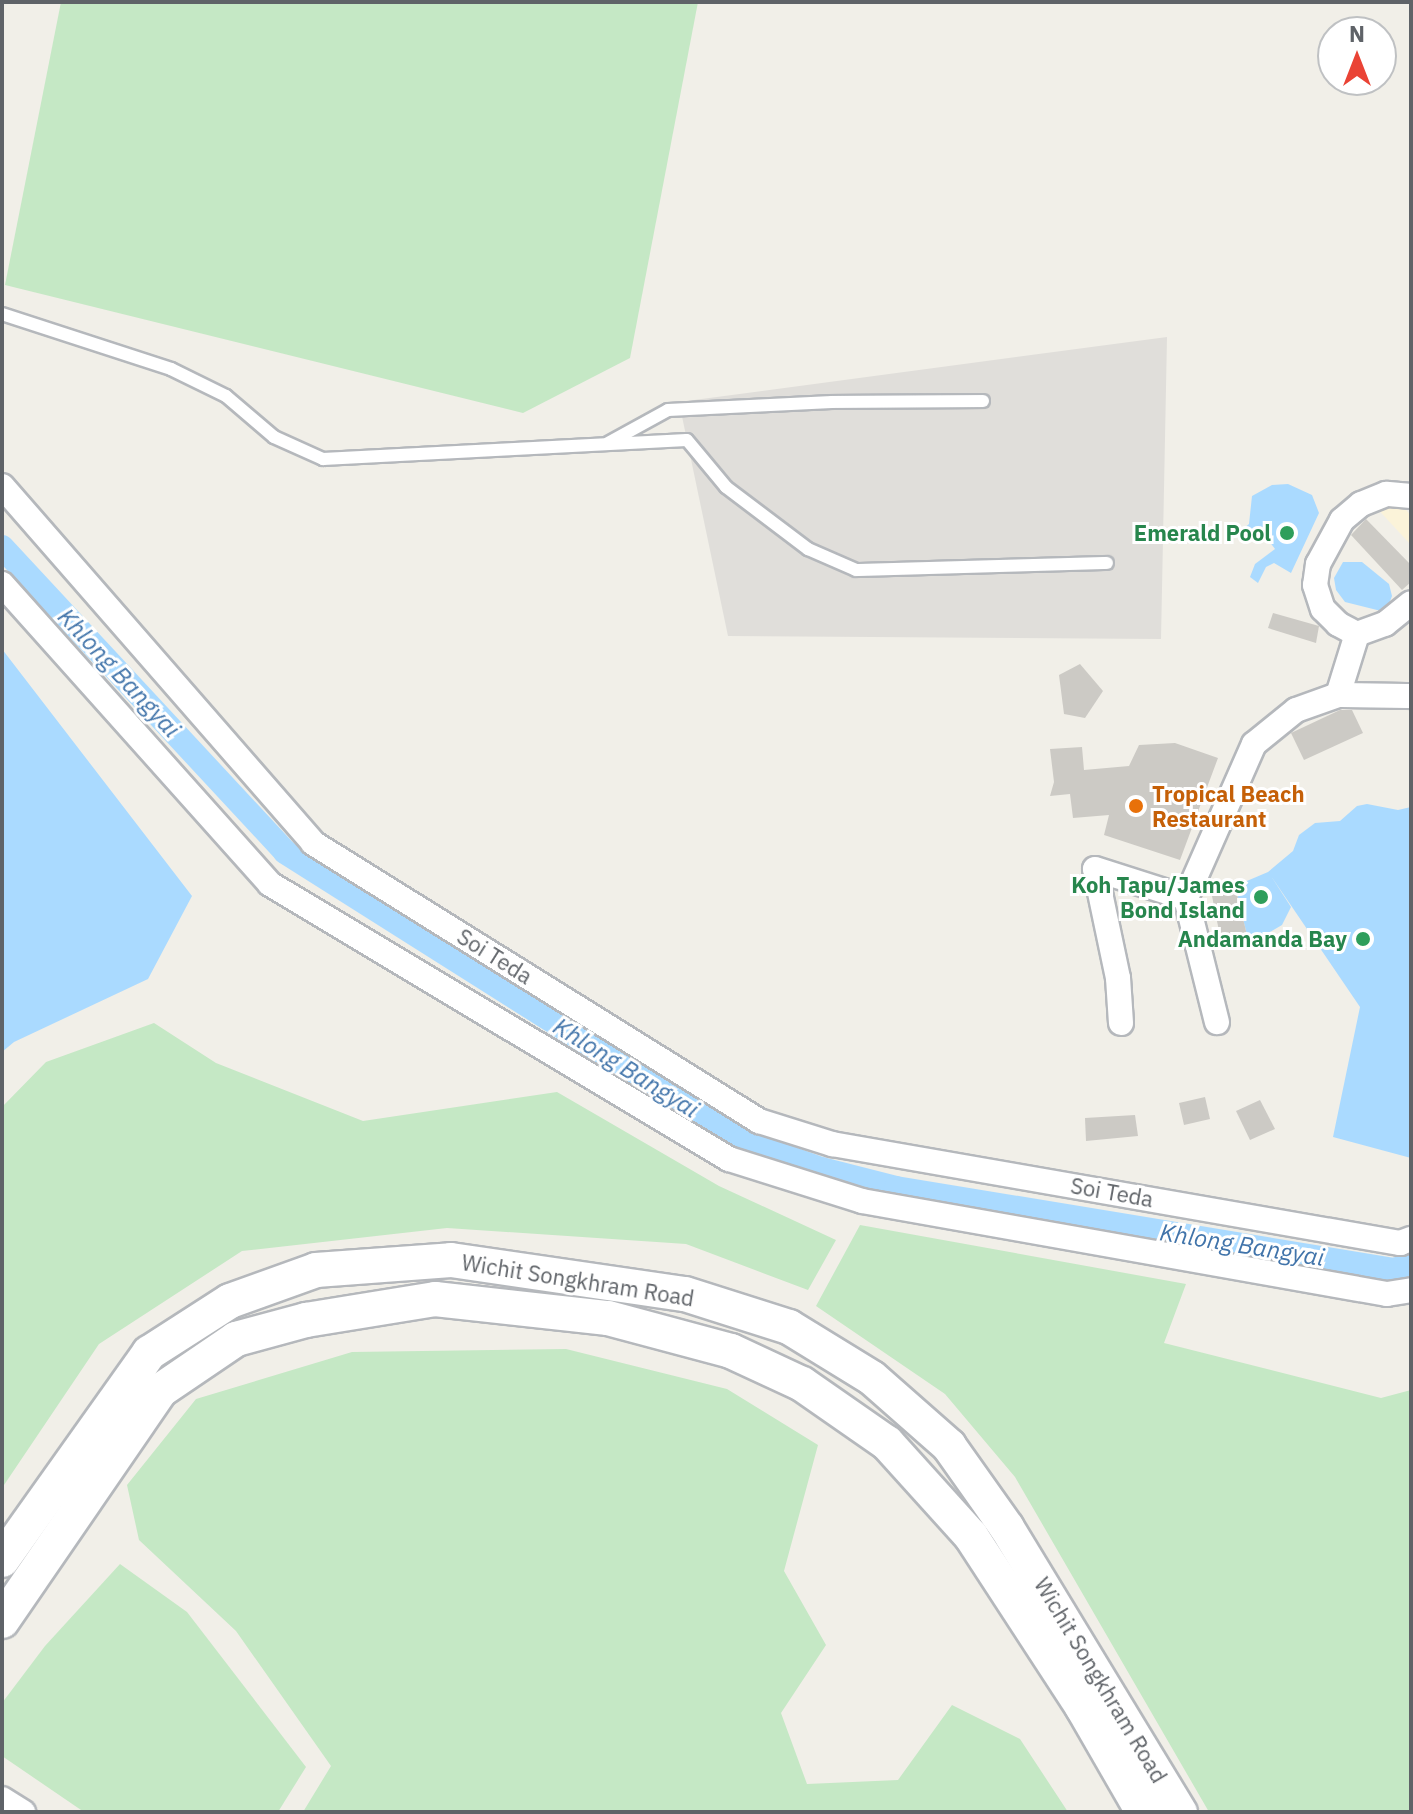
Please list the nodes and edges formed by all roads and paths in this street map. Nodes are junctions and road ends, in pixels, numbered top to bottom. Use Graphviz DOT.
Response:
graph roads {
  1 [pos="2,314"];
  2 [pos="983,401"];
  3 [pos="605,444"];
  4 [pos="2,486"];
  5 [pos="1411,496"];
  6 [pos="1107,563"];
  7 [pos="2,584"];
  8 [pos="1411,603"];
  9 [pos="1357,634"];
  10 [pos="1338,695"];
  11 [pos="1411,696"];
  12 [pos="1186,898"];
  13 [pos="1217,1022"];
  14 [pos="1121,1023"];
  15 [pos="1411,1239"];
  16 [pos="1411,1290"];
  17 [pos="2,1560"];
  18 [pos="2,1621"];
  19 [pos="2,1799"];
  20 [pos="23,1812"];
  21 [pos="1143,1812"];
  22 [pos="1180,1812"];
  1 -- 3 [label="lane"];
  2 -- 3 [label="lane"];
  3 -- 6 [label="lane"];
  4 -- 15 [label="street, Soi Teda"];
  5 -- 9 [label="street"];
  7 -- 16 [label="street"];
  8 -- 9 [label="street"];
  9 -- 10 [label="street"];
  10 -- 11 [label="street"];
  10 -- 12 [label="street"];
  12 -- 13 [label="street"];
  12 -- 14 [label="street"];
  17 -- 22 [label="main road, Wichit Songkhram Road"];
  18 -- 21 [label="main road, Wichit Songkhram Road"];
  19 -- 20 [label="street"];
}
